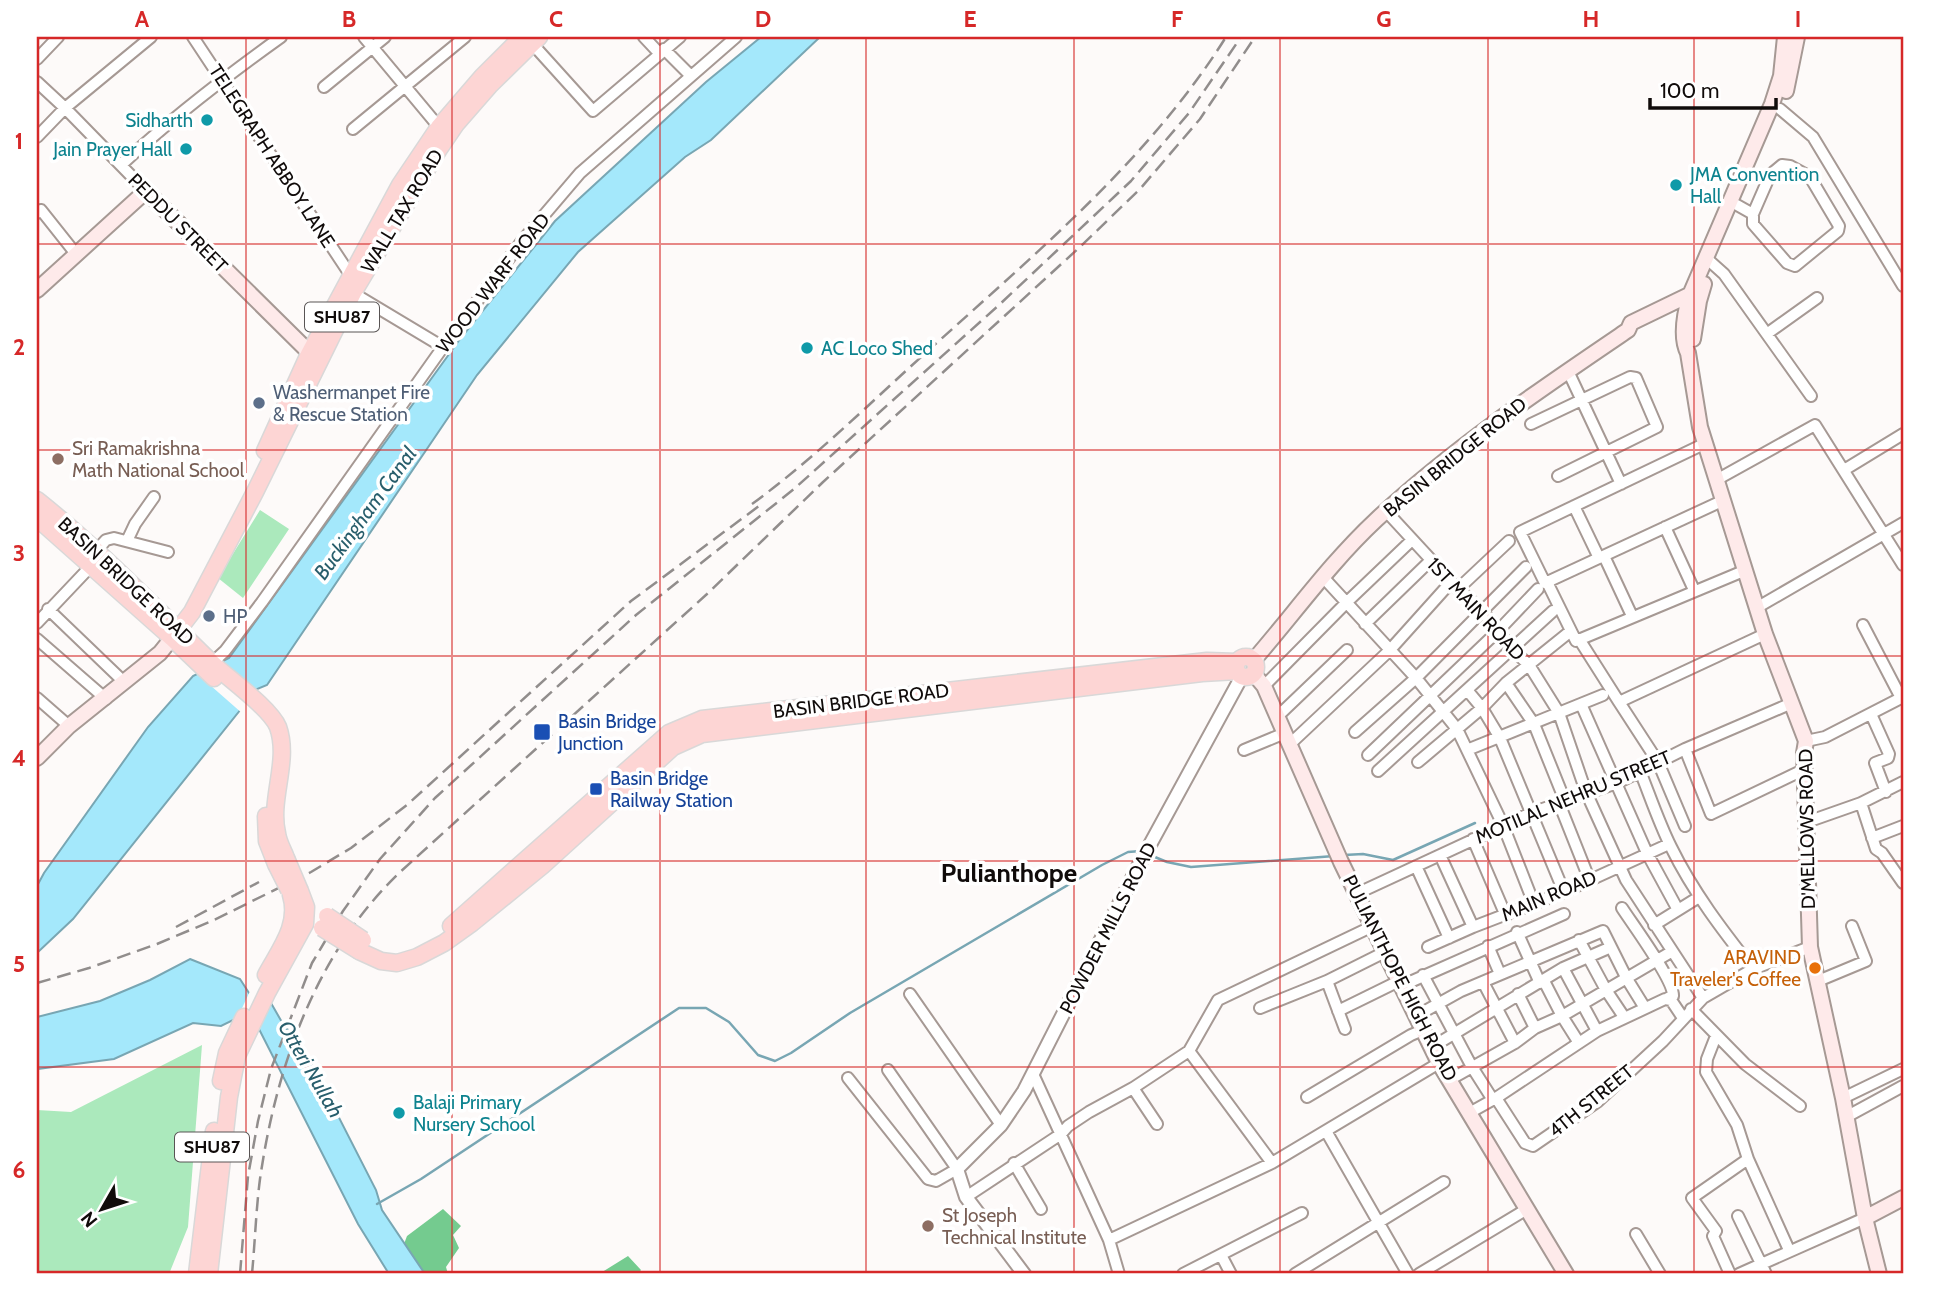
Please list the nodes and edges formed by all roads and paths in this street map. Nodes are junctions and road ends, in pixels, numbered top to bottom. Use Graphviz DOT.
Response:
graph roads {
  1 [pos="58,37"];
  2 [pos="151,37"];
  3 [pos="193,37"];
  4 [pos="281,37"];
  5 [pos="364,37"];
  6 [pos="385,37"];
  7 [pos="466,37"];
  8 [pos="644,37"];
  9 [pos="680,37"];
  10 [pos="736,37"];
  11 [pos="1785,37"];
  12 [pos="1797,37"];
  13 [pos="533,38"];
  14 [pos="372,47"];
  15 [pos="662,51"];
  16 [pos="37,59"];
  17 [pos="690,75"];
  18 [pos="221,79"];
  19 [pos="37,82"];
  20 [pos="405,86"];
  21 [pos="324,87"];
  22 [pos="65,108"];
  23 [pos="1780,109"];
  24 [pos="439,127"];
  25 [pos="353,129"];
  26 [pos="37,137"];
  27 [pos="121,164"];
  28 [pos="146,191"];
  29 [pos="1737,205"];
  30 [pos="37,213"];
  31 [pos="1753,214"];
  32 [pos="76,254"];
  33 [pos="1709,260"];
  34 [pos="352,284"];
  35 [pos="1903,286"];
  36 [pos="37,290"];
  37 [pos="1694,298"];
  38 [pos="1817,298"];
  39 [pos="1768,333"];
  40 [pos="443,347"];
  41 [pos="315,358"];
  42 [pos="1568,370"];
  43 [pos="1811,397"];
  44 [pos="1582,400"];
  45 [pos="1531,424"];
  46 [pos="1903,434"];
  47 [pos="1706,443"];
  48 [pos="1607,453"];
  49 [pos="1844,470"];
  50 [pos="1558,476"];
  51 [pos="1718,479"];
  52 [pos="1621,484"];
  53 [pos="154,497"];
  54 [pos="1724,500"];
  55 [pos="1574,506"];
  56 [pos="1386,511"];
  57 [pos="40,512"];
  58 [pos="1903,523"];
  59 [pos="1665,527"];
  60 [pos="1886,535"];
  61 [pos="1412,540"];
  62 [pos="127,541"];
  63 [pos="1509,541"];
  64 [pos="168,552"];
  65 [pos="1602,557"];
  66 [pos="93,559"];
  67 [pos="1431,560"];
  68 [pos="1903,565"];
  69 [pos="1526,567"];
  70 [pos="1746,570"];
  71 [pos="1322,576"];
  72 [pos="1454,585"];
  73 [pos="1543,585"];
  74 [pos="1694,590"];
  75 [pos="1347,602"];
  76 [pos="1758,607"];
  77 [pos="48,609"];
  78 [pos="1482,610"];
  79 [pos="1553,611"];
  80 [pos="1632,616"];
  81 [pos="37,623"];
  82 [pos="1365,624"];
  83 [pos="1863,625"];
  84 [pos="173,631"];
  85 [pos="1498,631"];
  86 [pos="1567,634"];
  87 [pos="1765,634"];
  88 [pos="1579,639"];
  89 [pos="39,645"];
  90 [pos="1512,649"];
  91 [pos="1348,650"];
  92 [pos="1389,651"];
  93 [pos="209,665"];
  94 [pos="1529,665"];
  95 [pos="1248,671"];
  96 [pos="1416,678"];
  97 [pos="124,681"];
  98 [pos="1506,683"];
  99 [pos="1467,690"];
  100 [pos="1430,695"];
  101 [pos="1603,695"];
  102 [pos="37,698"];
  103 [pos="106,699"];
  104 [pos="1619,702"];
  105 [pos="1792,703"];
  106 [pos="1581,704"];
  107 [pos="1482,708"];
  108 [pos="1443,712"];
  109 [pos="1559,713"];
  110 [pos="1871,714"];
  111 [pos="1278,716"];
  112 [pos="1534,724"];
  113 [pos="69,726"];
  114 [pos="1457,729"];
  115 [pos="1355,732"];
  116 [pos="1500,738"];
  117 [pos="1287,739"];
  118 [pos="1806,741"];
  119 [pos="1244,750"];
  120 [pos="1467,750"];
  121 [pos="1685,750"];
  122 [pos="1368,755"];
  123 [pos="37,758"];
  124 [pos="1418,762"];
  125 [pos="1658,762"];
  126 [pos="1805,769"];
  127 [pos="1378,771"];
  128 [pos="1640,771"];
  129 [pos="1903,782"];
  130 [pos="1617,783"];
  131 [pos="1586,792"];
  132 [pos="1886,792"];
  133 [pos="1562,802"];
  134 [pos="1861,803"];
  135 [pos="1531,813"];
  136 [pos="1807,822"];
  137 [pos="1503,825"];
  138 [pos="1685,825"];
  139 [pos="1903,826"];
  140 [pos="1871,838"];
  141 [pos="1473,839"];
  142 [pos="1669,844"];
  143 [pos="1647,853"];
  144 [pos="1440,855"];
  145 [pos="1416,866"];
  146 [pos="1618,866"];
  147 [pos="1590,881"];
  148 [pos="1903,883"];
  149 [pos="1564,892"];
  150 [pos="298,894"];
  151 [pos="1356,894"];
  152 [pos="1699,897"];
  153 [pos="1534,904"];
  154 [pos="1622,908"];
  155 [pos="1678,910"];
  156 [pos="1564,914"];
  157 [pos="1506,916"];
  158 [pos="324,922"];
  159 [pos="306,924"];
  160 [pos="1654,925"];
  161 [pos="1373,926"];
  162 [pos="1852,926"];
  163 [pos="1472,928"];
  164 [pos="1517,933"];
  165 [pos="1450,938"];
  166 [pos="1579,940"];
  167 [pos="1488,946"];
  168 [pos="1428,947"];
  169 [pos="1611,947"];
  170 [pos="1810,947"];
  171 [pos="1385,951"];
  172 [pos="1671,951"];
  173 [pos="1588,957"];
  174 [pos="1656,960"];
  175 [pos="1530,961"];
  176 [pos="1563,968"];
  177 [pos="1753,969"];
  178 [pos="1500,974"];
  179 [pos="1423,975"];
  180 [pos="1627,979"];
  181 [pos="1327,981"];
  182 [pos="1818,981"];
  183 [pos="1483,982"];
  184 [pos="1542,982"];
  185 [pos="1400,984"];
  186 [pos="1606,990"];
  187 [pos="263,991"];
  188 [pos="910,994"];
  189 [pos="1518,995"];
  190 [pos="1668,998"];
  191 [pos="1703,998"];
  192 [pos="1583,1002"];
  193 [pos="1437,1004"];
  194 [pos="1260,1008"];
  195 [pos="1496,1008"];
  196 [pos="1645,1008"];
  197 [pos="1338,1010"];
  198 [pos="1687,1014"];
  199 [pos="1416,1016"];
  200 [pos="1562,1016"];
  201 [pos="1624,1017"];
  202 [pos="245,1026"];
  203 [pos="1535,1028"];
  204 [pos="1345,1030"];
  205 [pos="1423,1030"];
  206 [pos="1597,1031"];
  207 [pos="1454,1033"];
  208 [pos="1716,1036"];
  209 [pos="1515,1042"];
  210 [pos="1579,1043"];
  211 [pos="1432,1046"];
  212 [pos="1189,1051"];
  213 [pos="1439,1063"];
  214 [pos="1472,1067"];
  215 [pos="1903,1069"];
  216 [pos="888,1070"];
  217 [pos="1033,1074"];
  218 [pos="848,1078"];
  219 [pos="1451,1079"];
  220 [pos="1903,1086"];
  221 [pos="1132,1088"];
  222 [pos="1307,1097"];
  223 [pos="1843,1098"];
  224 [pos="1494,1099"];
  225 [pos="1800,1106"];
  226 [pos="1471,1112"];
  227 [pos="1846,1117"];
  228 [pos="1157,1124"];
  229 [pos="1001,1125"];
  230 [pos="1326,1131"];
  231 [pos="1061,1134"];
  232 [pos="1748,1159"];
  233 [pos="1014,1163"];
  234 [pos="1272,1163"];
  235 [pos="957,1169"];
  236 [pos="1444,1182"];
  237 [pos="966,1197"];
  238 [pos="1903,1198"];
  239 [pos="1041,1209"];
  240 [pos="1527,1209"];
  241 [pos="1303,1213"];
  242 [pos="1738,1216"];
  243 [pos="1864,1218"];
  244 [pos="1377,1223"];
  245 [pos="1636,1234"];
  246 [pos="1109,1240"];
  247 [pos="1789,1250"];
  248 [pos="1222,1255"];
  249 [pos="1763,1269"];
  250 [pos="197,1274"];
  251 [pos="209,1274"];
  252 [pos="1024,1274"];
  253 [pos="1119,1274"];
  254 [pos="1183,1274"];
  255 [pos="1231,1274"];
  256 [pos="1295,1274"];
  257 [pos="1408,1274"];
  258 [pos="1419,1274"];
  259 [pos="1565,1274"];
  260 [pos="1660,1274"];
  261 [pos="1730,1274"];
  262 [pos="1739,1274"];
  263 [pos="1879,1274"];
  1 -- 16 [label="street"];
  2 -- 22 [label="street"];
  3 -- 18 [label="street, TELEGRAPH ABBOY LANE"];
  4 -- 18 [label="street"];
  5 -- 14 [label="street"];
  6 -- 14 [label="street"];
  7 -- 20 [label="street"];
  8 -- 15 [label="street"];
  9 -- 15 [label="street"];
  10 -- 17 [label="street, WOOD WARF ROAD"];
  11 -- 33 [label="main road"];
  12 -- 23 [label="main road"];
  13 -- 15 [label="street"];
  13 -- 24 [label="main road, WALL TAX ROAD / SHU87"];
  13 -- 34 [label="main road, WALL TAX ROAD / SHU87"];
  14 -- 20 [label="street"];
  14 -- 21 [label="street"];
  15 -- 17 [label="street"];
  17 -- 40 [label="street, WOOD WARF ROAD"];
  18 -- 27 [label="street"];
  18 -- 34 [label="street, TELEGRAPH ABBOY LANE"];
  19 -- 22 [label="street, PEDDU STREET"];
  20 -- 24 [label="street"];
  20 -- 25 [label="street"];
  22 -- 26 [label="street"];
  22 -- 27 [label="street, PEDDU STREET"];
  23 -- 29 [label="main road"];
  23 -- 35 [label="street"];
  24 -- 34 [label="main road, WALL TAX ROAD / SHU87"];
  27 -- 28 [label="street, PEDDU STREET"];
  28 -- 32 [label="main road"];
  28 -- 41 [label="main road, PEDDU STREET"];
  29 -- 31 [label="street"];
  29 -- 33 [label="main road"];
  30 -- 32 [label="street"];
  31 -- 31 [label="street"];
  32 -- 36 [label="main road"];
  33 -- 37 [label="main road"];
  33 -- 39 [label="street"];
  34 -- 40 [label="street"];
  34 -- 41 [label="main road, WALL TAX ROAD / SHU87"];
  37 -- 42 [label="main road, BASIN BRIDGE ROAD"];
  37 -- 47 [label="main road, D'MELLOWS ROAD"];
  38 -- 39 [label="street"];
  39 -- 43 [label="street"];
  40 -- 93 [label="street, WOOD WARF ROAD"];
  41 -- 84 [label="main road, WALL TAX ROAD / SHU87"];
  42 -- 44 [label="street"];
  42 -- 56 [label="main road, BASIN BRIDGE ROAD"];
  44 -- 45 [label="street"];
  44 -- 48 [label="street"];
  44 -- 48 [label="street"];
  46 -- 49 [label="street"];
  47 -- 51 [label="main road, D'MELLOWS ROAD"];
  47 -- 52 [label="street"];
  48 -- 50 [label="street"];
  48 -- 52 [label="street"];
  49 -- 51 [label="street"];
  49 -- 60 [label="street"];
  51 -- 54 [label="main road, D'MELLOWS ROAD"];
  52 -- 55 [label="street"];
  53 -- 62 [label="street"];
  54 -- 59 [label="street"];
  54 -- 70 [label="main road, D'MELLOWS ROAD"];
  55 -- 65 [label="street"];
  55 -- 73 [label="street"];
  56 -- 61 [label="street, 1ST MAIN ROAD"];
  56 -- 71 [label="main road, BASIN BRIDGE ROAD"];
  57 -- 66 [label="main road, BASIN BRIDGE ROAD"];
  58 -- 60 [label="street"];
  59 -- 65 [label="street"];
  59 -- 74 [label="street"];
  60 -- 68 [label="street"];
  60 -- 76 [label="street"];
  61 -- 67 [label="street, 1ST MAIN ROAD"];
  61 -- 75 [label="street"];
  62 -- 64 [label="street"];
  62 -- 66 [label="street"];
  63 -- 72 [label="street"];
  65 -- 73 [label="street"];
  65 -- 80 [label="street"];
  66 -- 77 [label="street"];
  66 -- 84 [label="main road, BASIN BRIDGE ROAD"];
  67 -- 72 [label="street, 1ST MAIN ROAD"];
  67 -- 82 [label="street"];
  69 -- 78 [label="street"];
  70 -- 74 [label="street"];
  70 -- 76 [label="main road, D'MELLOWS ROAD"];
  71 -- 75 [label="street"];
  71 -- 95 [label="main road, BASIN BRIDGE ROAD"];
  72 -- 78 [label="street, 1ST MAIN ROAD"];
  72 -- 92 [label="street"];
  73 -- 85 [label="street"];
  73 -- 88 [label="street"];
  74 -- 80 [label="street"];
  75 -- 82 [label="street"];
  75 -- 95 [label="street"];
  76 -- 87 [label="main road, D'MELLOWS ROAD"];
  77 -- 81 [label="street"];
  77 -- 97 [label="street"];
  78 -- 85 [label="street, 1ST MAIN ROAD"];
  78 -- 96 [label="street"];
  79 -- 90 [label="street"];
  80 -- 88 [label="street"];
  82 -- 92 [label="street"];
  83 -- 110 [label="street"];
  84 -- 93 [label="main road, BASIN BRIDGE ROAD"];
  84 -- 97 [label="main road"];
  85 -- 90 [label="street, 1ST MAIN ROAD"];
  85 -- 100 [label="street"];
  86 -- 94 [label="street"];
  87 -- 104 [label="street"];
  87 -- 105 [label="main road, D'MELLOWS ROAD"];
  88 -- 104 [label="street"];
  89 -- 103 [label="street"];
  90 -- 94 [label="street, 1ST MAIN ROAD"];
  90 -- 99 [label="street"];
  91 -- 111 [label="street"];
  92 -- 96 [label="street"];
  92 -- 117 [label="street"];
  93 -- 150 [label="main road, SHU87, bridge"];
  94 -- 98 [label="street"];
  94 -- 109 [label="street, 1ST MAIN ROAD"];
  95 -- 111 [label="main road, PULIANTHOPE HIGH ROAD"];
  95 -- 158 [label="main road, BASIN BRIDGE ROAD, bridge"];
  95 -- 217 [label="street, POWDER MILLS ROAD"];
  96 -- 100 [label="street"];
  96 -- 115 [label="street"];
  97 -- 103 [label="main road"];
  98 -- 107 [label="street"];
  98 -- 112 [label="street"];
  99 -- 107 [label="street"];
  99 -- 108 [label="street"];
  100 -- 108 [label="street"];
  100 -- 122 [label="street"];
  101 -- 106 [label="street"];
  102 -- 113 [label="street"];
  103 -- 113 [label="main road"];
  104 -- 125 [label="street"];
  105 -- 118 [label="main road, D'MELLOWS ROAD"];
  105 -- 121 [label="street, MOTILAL NEHRU STREET"];
  106 -- 109 [label="street"];
  106 -- 130 [label="street"];
  107 -- 114 [label="street"];
  107 -- 116 [label="street"];
  108 -- 114 [label="street"];
  108 -- 127 [label="street"];
  109 -- 112 [label="street"];
  109 -- 131 [label="street, 1ST MAIN ROAD"];
  110 -- 118 [label="street"];
  110 -- 132 [label="street"];
  111 -- 117 [label="main road, PULIANTHOPE HIGH ROAD"];
  112 -- 116 [label="street"];
  112 -- 133 [label="street"];
  113 -- 123 [label="main road"];
  114 -- 120 [label="street"];
  114 -- 124 [label="street"];
  116 -- 120 [label="street"];
  116 -- 135 [label="street"];
  117 -- 119 [label="street"];
  117 -- 151 [label="main road, PULIANTHOPE HIGH ROAD"];
  118 -- 126 [label="main road, D'MELLOWS ROAD"];
  120 -- 137 [label="street"];
  121 -- 125 [label="street, MOTILAL NEHRU STREET"];
  121 -- 126 [label="street"];
  125 -- 128 [label="street, MOTILAL NEHRU STREET"];
  125 -- 138 [label="street"];
  126 -- 136 [label="main road, D'MELLOWS ROAD"];
  128 -- 130 [label="street, MOTILAL NEHRU STREET"];
  128 -- 142 [label="street"];
  129 -- 132 [label="street"];
  130 -- 131 [label="street, MOTILAL NEHRU STREET"];
  130 -- 143 [label="street"];
  131 -- 133 [label="street, MOTILAL NEHRU STREET"];
  131 -- 146 [label="street, 1ST MAIN ROAD"];
  132 -- 134 [label="street"];
  133 -- 135 [label="street, MOTILAL NEHRU STREET"];
  133 -- 147 [label="street"];
  134 -- 136 [label="street"];
  134 -- 140 [label="street"];
  135 -- 137 [label="street, MOTILAL NEHRU STREET"];
  135 -- 149 [label="street"];
  136 -- 170 [label="main road, D'MELLOWS ROAD"];
  137 -- 141 [label="street, MOTILAL NEHRU STREET"];
  137 -- 153 [label="street"];
  139 -- 140 [label="street"];
  140 -- 148 [label="street"];
  141 -- 144 [label="street, MOTILAL NEHRU STREET"];
  141 -- 157 [label="street"];
  142 -- 143 [label="street, MAIN ROAD"];
  142 -- 152 [label="street"];
  143 -- 146 [label="street, MAIN ROAD"];
  143 -- 155 [label="street"];
  144 -- 145 [label="street, MOTILAL NEHRU STREET"];
  144 -- 163 [label="street"];
  145 -- 151 [label="street, MOTILAL NEHRU STREET"];
  145 -- 165 [label="street"];
  146 -- 147 [label="street, MAIN ROAD"];
  146 -- 160 [label="street"];
  147 -- 149 [label="street, MAIN ROAD"];
  149 -- 153 [label="street, MAIN ROAD"];
  150 -- 158 [label="main road"];
  150 -- 159 [label="main road, SHU87"];
  150 -- 187 [label="main road, SHU87"];
  151 -- 161 [label="main road, PULIANTHOPE HIGH ROAD"];
  152 -- 155 [label="street"];
  152 -- 177 [label="street"];
  153 -- 157 [label="street, MAIN ROAD"];
  154 -- 174 [label="street"];
  155 -- 160 [label="street"];
  156 -- 164 [label="street"];
  157 -- 163 [label="street, MAIN ROAD"];
  158 -- 159 [label="main road"];
  159 -- 187 [label="main road, SHU87"];
  160 -- 172 [label="street"];
  161 -- 171 [label="main road, PULIANTHOPE HIGH ROAD"];
  161 -- 212 [label="street"];
  162 -- 182 [label="street"];
  163 -- 165 [label="street, MAIN ROAD"];
  164 -- 167 [label="street"];
  164 -- 175 [label="street"];
  165 -- 168 [label="street, MAIN ROAD"];
  166 -- 169 [label="street"];
  166 -- 173 [label="street"];
  166 -- 175 [label="street"];
  167 -- 178 [label="street"];
  167 -- 179 [label="street"];
  169 -- 173 [label="street"];
  169 -- 180 [label="street"];
  170 -- 177 [label="street"];
  170 -- 182 [label="main road, D'MELLOWS ROAD"];
  171 -- 181 [label="street"];
  171 -- 185 [label="main road, PULIANTHOPE HIGH ROAD"];
  172 -- 174 [label="street"];
  172 -- 191 [label="street"];
  173 -- 176 [label="street"];
  173 -- 186 [label="street"];
  174 -- 180 [label="street"];
  174 -- 190 [label="street"];
  175 -- 178 [label="street"];
  175 -- 184 [label="street"];
  176 -- 184 [label="street"];
  176 -- 192 [label="street"];
  177 -- 191 [label="street"];
  178 -- 183 [label="street"];
  179 -- 185 [label="street"];
  179 -- 193 [label="street"];
  180 -- 186 [label="street"];
  180 -- 196 [label="street"];
  181 -- 194 [label="street"];
  181 -- 197 [label="street"];
  182 -- 223 [label="main road, D'MELLOWS ROAD"];
  183 -- 193 [label="street"];
  183 -- 195 [label="street"];
  184 -- 189 [label="street"];
  184 -- 200 [label="street"];
  185 -- 197 [label="street"];
  185 -- 199 [label="main road, PULIANTHOPE HIGH ROAD"];
  186 -- 192 [label="street"];
  186 -- 201 [label="street"];
  187 -- 202 [label="main road, SHU87"];
  188 -- 229 [label="street"];
  189 -- 195 [label="street"];
  189 -- 203 [label="street"];
  190 -- 196 [label="street"];
  190 -- 198 [label="street"];
  191 -- 198 [label="street"];
  192 -- 200 [label="street"];
  192 -- 206 [label="street"];
  193 -- 199 [label="street"];
  193 -- 207 [label="street"];
  195 -- 207 [label="street"];
  195 -- 209 [label="street"];
  196 -- 201 [label="street"];
  197 -- 204 [label="street"];
  198 -- 208 [label="street"];
  198 -- 224 [label="street, 4TH STREET"];
  199 -- 205 [label="main road, PULIANTHOPE HIGH ROAD"];
  200 -- 203 [label="street"];
  200 -- 210 [label="street"];
  201 -- 206 [label="street"];
  202 -- 250 [label="main road, SHU87"];
  202 -- 251 [label="main road, SHU87"];
  203 -- 209 [label="street"];
  205 -- 211 [label="main road, PULIANTHOPE HIGH ROAD"];
  205 -- 222 [label="street"];
  206 -- 210 [label="street"];
  207 -- 211 [label="street"];
  207 -- 214 [label="street"];
  208 -- 225 [label="street"];
  208 -- 232 [label="street"];
  209 -- 214 [label="street"];
  210 -- 224 [label="street"];
  211 -- 213 [label="main road, PULIANTHOPE HIGH ROAD"];
  212 -- 221 [label="street"];
  212 -- 234 [label="street"];
  213 -- 219 [label="main road, PULIANTHOPE HIGH ROAD"];
  213 -- 230 [label="street"];
  214 -- 219 [label="street"];
  214 -- 224 [label="street"];
  215 -- 223 [label="street"];
  216 -- 235 [label="street"];
  217 -- 229 [label="street, POWDER MILLS ROAD"];
  217 -- 231 [label="street"];
  218 -- 235 [label="street"];
  219 -- 226 [label="main road, PULIANTHOPE HIGH ROAD"];
  220 -- 227 [label="street"];
  221 -- 228 [label="street"];
  221 -- 231 [label="street"];
  223 -- 227 [label="main road, D'MELLOWS ROAD"];
  224 -- 226 [label="street"];
  226 -- 240 [label="main road, PULIANTHOPE HIGH ROAD"];
  227 -- 243 [label="main road, D'MELLOWS ROAD"];
  229 -- 235 [label="street, POWDER MILLS ROAD"];
  230 -- 234 [label="street"];
  230 -- 244 [label="street"];
  231 -- 233 [label="street"];
  231 -- 246 [label="street"];
  232 -- 247 [label="street"];
  232 -- 261 [label="street"];
  233 -- 237 [label="street"];
  233 -- 239 [label="street"];
  234 -- 246 [label="street"];
  235 -- 237 [label="street"];
  236 -- 244 [label="street"];
  237 -- 252 [label="street"];
  238 -- 243 [label="main road"];
  240 -- 258 [label="street"];
  240 -- 259 [label="main road, PULIANTHOPE HIGH ROAD"];
  241 -- 248 [label="street"];
  242 -- 249 [label="street"];
  243 -- 247 [label="street"];
  243 -- 263 [label="main road, D'MELLOWS ROAD"];
  244 -- 256 [label="street"];
  244 -- 257 [label="street"];
  245 -- 260 [label="street"];
  246 -- 253 [label="street"];
  247 -- 249 [label="street"];
  248 -- 254 [label="street"];
  248 -- 255 [label="street"];
  249 -- 262 [label="street"];
}
